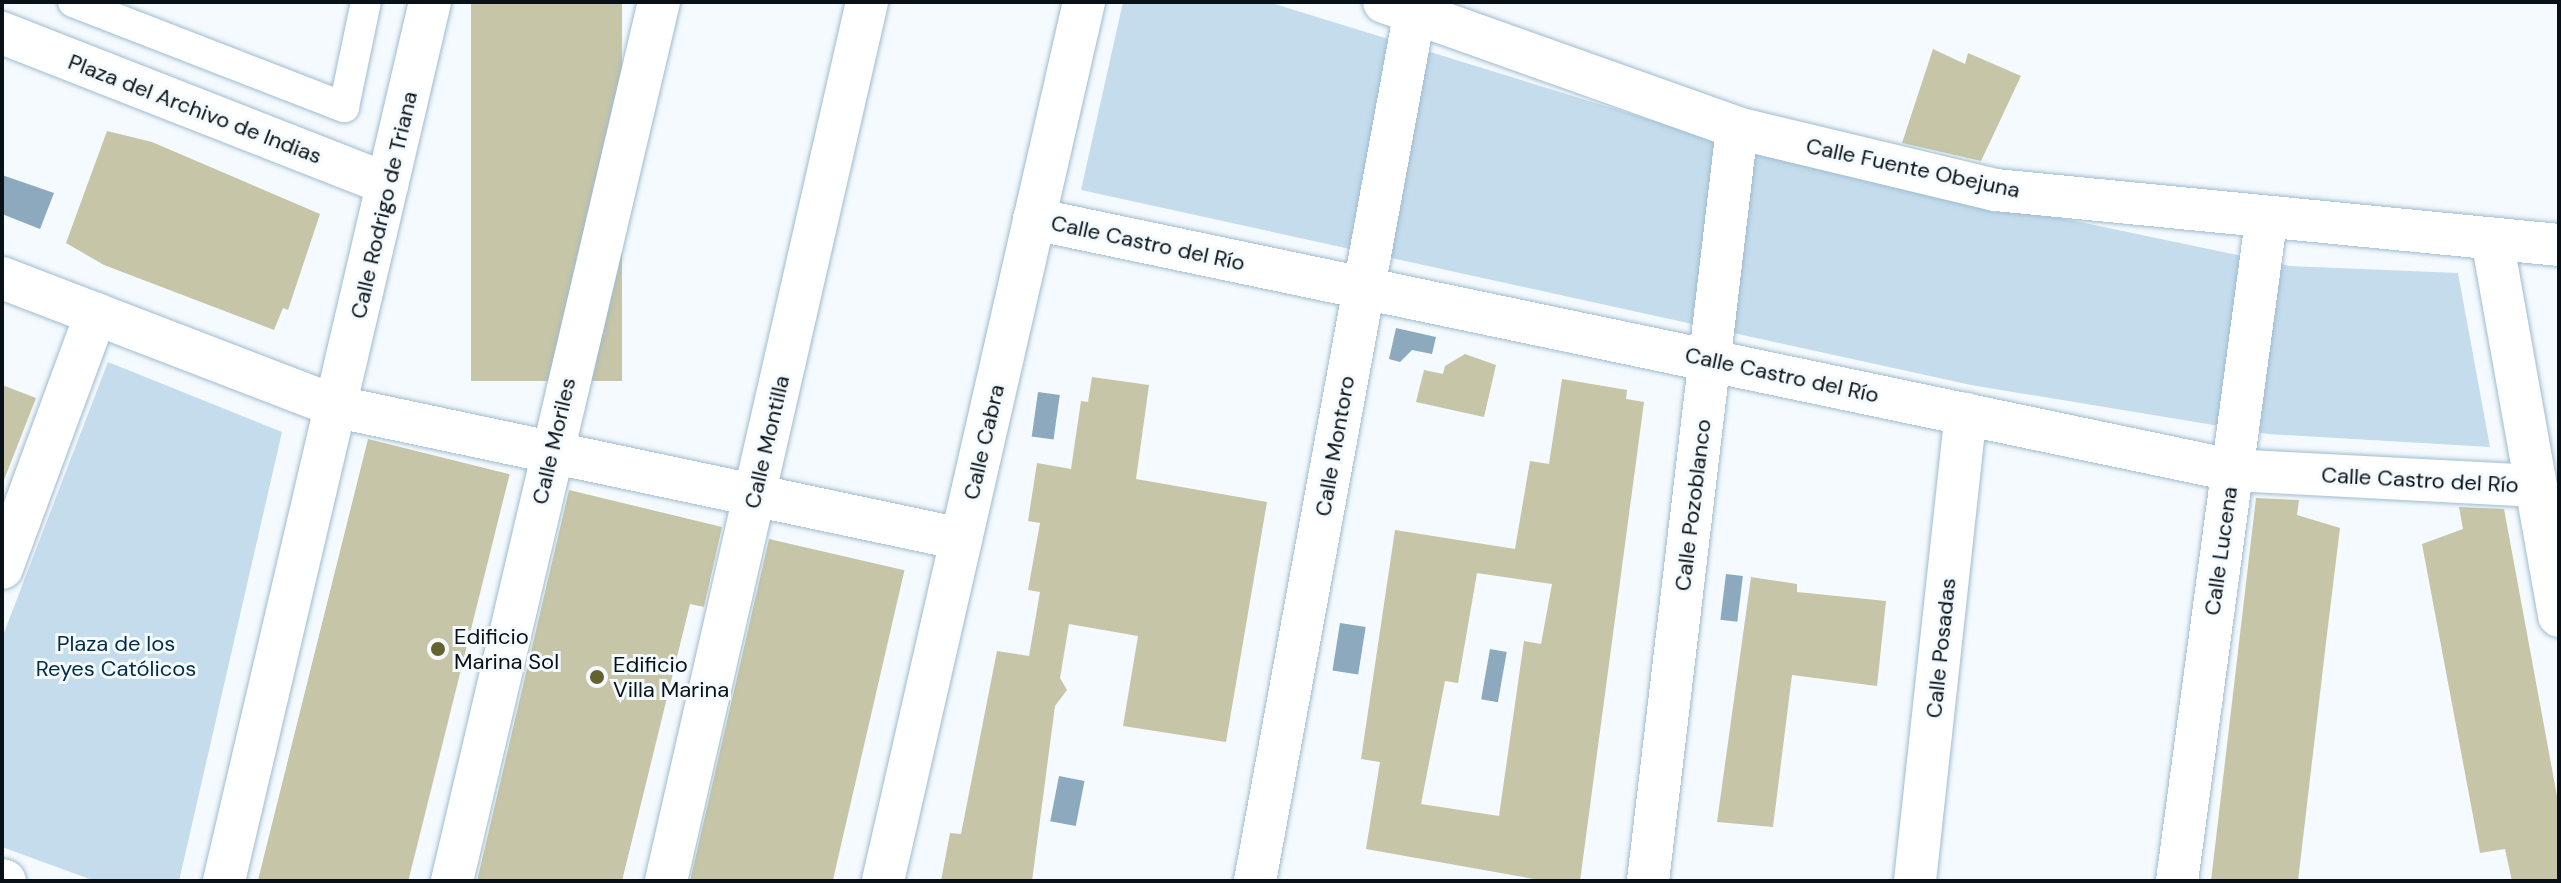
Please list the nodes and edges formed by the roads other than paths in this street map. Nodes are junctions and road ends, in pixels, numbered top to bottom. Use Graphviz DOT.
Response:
graph roads {
  1 [pos="73,2"];
  2 [pos="366,2"];
  3 [pos="430,2"];
  4 [pos="659,2"];
  5 [pos="867,2"];
  6 [pos="1084,2"];
  7 [pos="1399,6"];
  8 [pos="2,33"];
  9 [pos="1737,128"];
  10 [pos="388,184"];
  11 [pos="1034,219"];
  12 [pos="2266,221"];
  13 [pos="2492,239"];
  14 [pos="2559,245"];
  15 [pos="2,278"];
  16 [pos="1364,288"];
  17 [pos="96,314"];
  18 [pos="1711,360"];
  19 [pos="338,407"];
  20 [pos="1966,414"];
  21 [pos="551,453"];
  22 [pos="2231,470"];
  23 [pos="2535,486"];
  24 [pos="755,495"];
  25 [pos="961,539"];
  26 [pos="2,568"];
  27 [pos="2559,616"];
  28 [pos="224,881"];
  29 [pos="452,881"];
  30 [pos="666,881"];
  31 [pos="883,881"];
  32 [pos="1255,881"];
  33 [pos="1648,881"];
  34 [pos="1915,881"];
  35 [pos="2177,881"];
  1 -- 2 [label="street"];
  3 -- 10 [label="street, Calle Rodrigo de Triana"];
  4 -- 21 [label="street, Calle Moriles"];
  5 -- 24 [label="street, Calle Montilla"];
  6 -- 11 [label="street, Calle Cabra"];
  7 -- 9 [label="street, Calle Fuente Obejuna"];
  7 -- 16 [label="street, Calle Montoro"];
  8 -- 10 [label="street, Plaza del Archivo de Indias"];
  9 -- 12 [label="street, Calle Fuente Obejuna"];
  9 -- 18 [label="street, Calle Pozoblanco"];
  10 -- 19 [label="street, Calle Rodrigo de Triana"];
  11 -- 16 [label="street, Calle Castro del Río"];
  11 -- 25 [label="street, Calle Cabra"];
  12 -- 13 [label="street, Calle Fuente Obejuna"];
  12 -- 22 [label="street, Calle Lucena"];
  13 -- 14 [label="street, Calle Fuente Obejuna"];
  13 -- 23 [label="street"];
  15 -- 17 [label="street"];
  16 -- 18 [label="street, Calle Castro del Río"];
  16 -- 32 [label="street, Calle Montoro"];
  17 -- 19 [label="street"];
  17 -- 26 [label="street"];
  18 -- 20 [label="street, Calle Castro del Río"];
  18 -- 33 [label="street, Calle Pozoblanco"];
  19 -- 21 [label="street"];
  19 -- 28 [label="street"];
  20 -- 22 [label="street, Calle Castro del Río"];
  20 -- 34 [label="street, Calle Posadas"];
  21 -- 24 [label="street"];
  21 -- 29 [label="street, Calle Moriles"];
  22 -- 23 [label="street, Calle Castro del Río"];
  22 -- 35 [label="street, Calle Lucena"];
  23 -- 27 [label="street"];
  24 -- 25 [label="street"];
  24 -- 30 [label="street, Calle Montilla"];
  25 -- 31 [label="street, Calle Cabra"];
}
